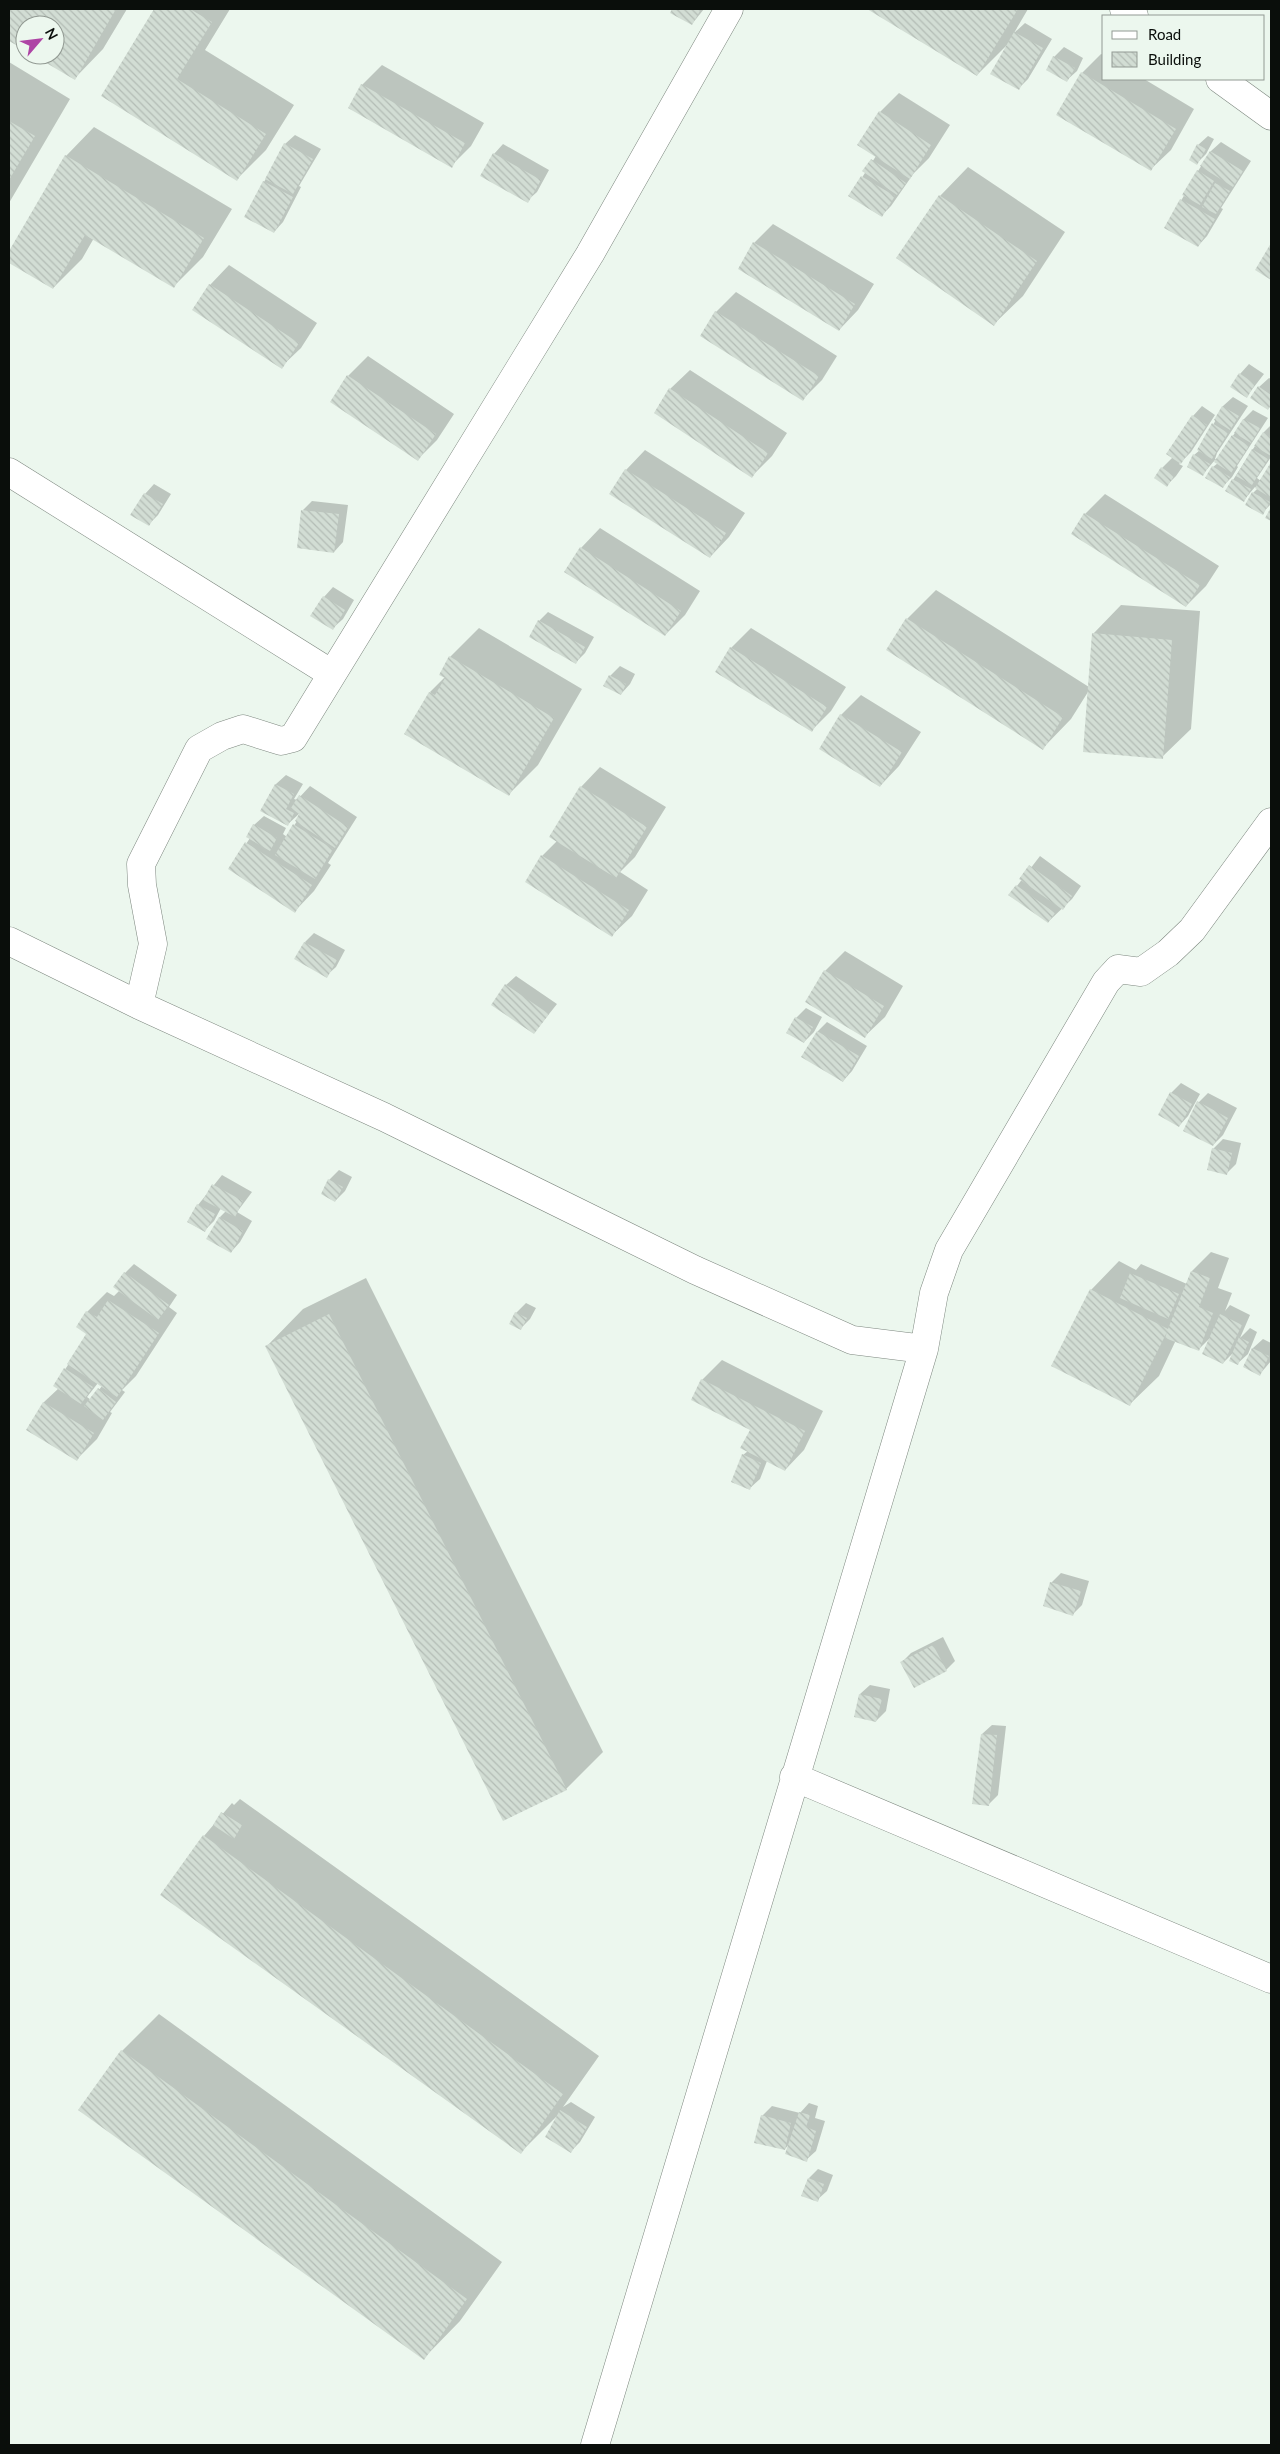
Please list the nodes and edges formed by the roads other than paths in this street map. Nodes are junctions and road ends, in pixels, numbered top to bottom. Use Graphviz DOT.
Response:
graph roads {
  1 [pos="729,9"];
  2 [pos="1221,80"];
  3 [pos="1271,116"];
  4 [pos="9,472"];
  5 [pos="332,674"];
  6 [pos="1271,822"];
  7 [pos="9,941"];
  8 [pos="139,1005"];
  9 [pos="924,1349"];
  10 [pos="794,1777"];
  11 [pos="1271,1979"];
  12 [pos="595,2445"];
  1 -- 5 [label="street"];
  2 -- 3 [label="street"];
  4 -- 5 [label="street"];
  5 -- 8 [label="street"];
  6 -- 9 [label="street"];
  7 -- 8 [label="street"];
  8 -- 9 [label="street"];
  9 -- 10 [label="street"];
  10 -- 11 [label="street"];
  10 -- 12 [label="street"];
}
